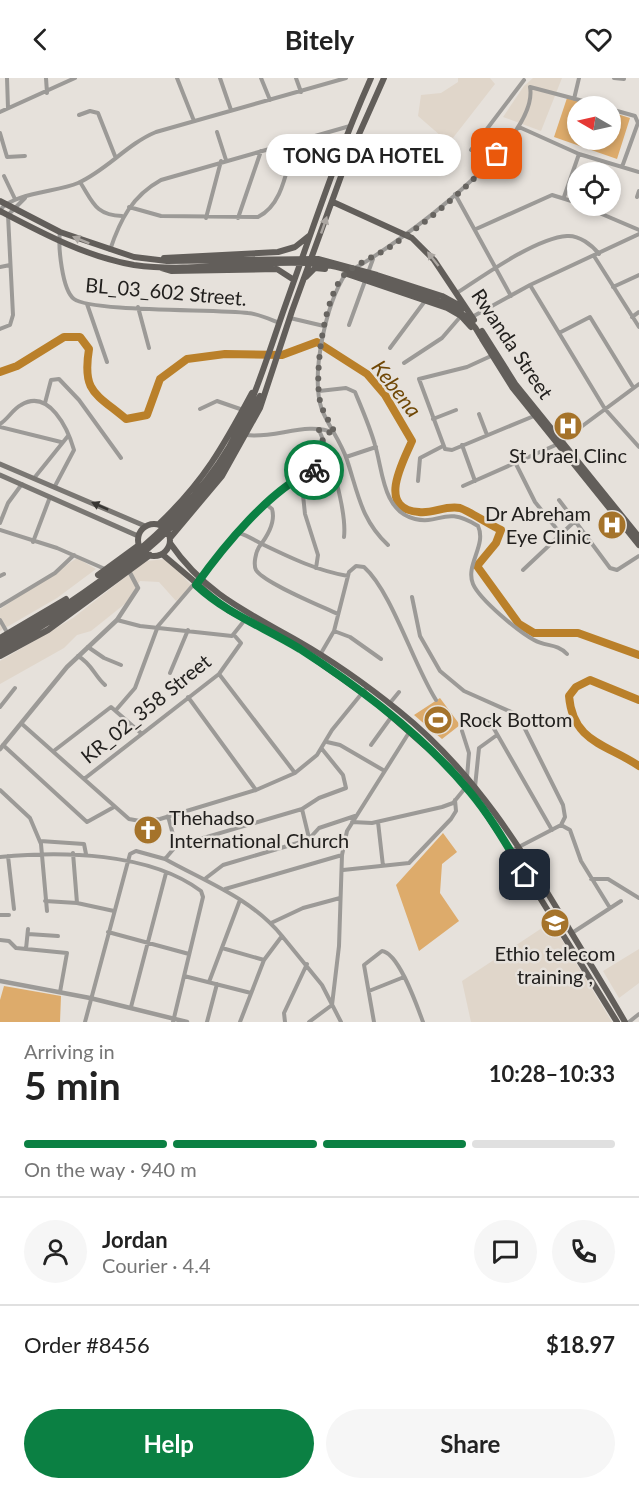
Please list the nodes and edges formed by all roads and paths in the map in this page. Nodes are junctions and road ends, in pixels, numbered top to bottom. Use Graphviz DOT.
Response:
graph roads {
  1 [pos="7,78"];
  2 [pos="46,78"];
  3 [pos="75,78"];
  4 [pos="177,78"];
  5 [pos="220,78"];
  6 [pos="261,78"];
  7 [pos="296,78"];
  8 [pos="346,78"];
  9 [pos="371,78"];
  10 [pos="384,78"];
  11 [pos="579,78"];
  12 [pos="614,78"];
  13 [pos="524,79"];
  14 [pos="624,79"];
  15 [pos="530,87"];
  16 [pos="301,92"];
  17 [pos="47,93"];
  18 [pos="575,96"];
  19 [pos="567,97"];
  20 [pos="270,100"];
  21 [pos="8,108"];
  22 [pos="231,110"];
  23 [pos="0,112"];
  24 [pos="621,113"];
  25 [pos="79,115"];
  26 [pos="194,121"];
  27 [pos="350,126"];
  28 [pos="519,127"];
  29 [pos="217,132"];
  30 [pos="0,133"];
  31 [pos="633,136"];
  32 [pos="639,138"];
  33 [pos="295,142"];
  34 [pos="471,150"];
  35 [pos="261,151"];
  36 [pos="579,154"];
  37 [pos="25,156"];
  38 [pos="116,156"];
  39 [pos="224,161"];
  40 [pos="335,165"];
  41 [pos="622,167"];
  42 [pos="344,168"];
  43 [pos="639,172"];
  44 [pos="4,176"];
  45 [pos="80,182"];
  46 [pos="639,190"];
  47 [pos="455,194"];
  48 [pos="564,197"];
  49 [pos="637,197"];
  50 [pos="25,198"];
  51 [pos="567,198"];
  52 [pos="15,199"];
  53 [pos="333,202"];
  54 [pos="1,206"];
  55 [pos="129,207"];
  56 [pos="14,208"];
  57 [pos="8,215"];
  58 [pos="122,216"];
  59 [pos="605,216"];
  60 [pos="206,218"];
  61 [pos="238,218"];
  62 [pos="476,229"];
  63 [pos="60,232"];
  64 [pos="639,232"];
  65 [pos="310,234"];
  66 [pos="406,235"];
  67 [pos="59,241"];
  68 [pos="110,251"];
  69 [pos="596,255"];
  70 [pos="374,258"];
  71 [pos="156,260"];
  72 [pos="181,263"];
  73 [pos="10,265"];
  74 [pos="0,267"];
  75 [pos="160,268"];
  76 [pos="496,268"];
  77 [pos="345,273"];
  78 [pos="639,275"];
  79 [pos="294,280"];
  80 [pos="304,280"];
  81 [pos="364,282"];
  82 [pos="530,285"];
  83 [pos="613,287"];
  84 [pos="457,293"];
  85 [pos="511,296"];
  86 [pos="426,301"];
  87 [pos="87,304"];
  88 [pos="138,308"];
  89 [pos="464,308"];
  90 [pos="639,312"];
  91 [pos="461,316"];
  92 [pos="632,316"];
  93 [pos="472,317"];
  94 [pos="290,318"];
  95 [pos="279,323"];
  96 [pos="349,325"];
  97 [pos="324,326"];
  98 [pos="639,327"];
  99 [pos="0,328"];
  100 [pos="559,333"];
  101 [pos="479,334"];
  102 [pos="149,348"];
  103 [pos="390,348"];
  104 [pos="491,356"];
  105 [pos="107,362"];
  106 [pos="404,363"];
  107 [pos="259,379"];
  108 [pos="268,382"];
  109 [pos="639,384"];
  110 [pos="633,387"];
  111 [pos="319,390"];
  112 [pos="45,403"];
  113 [pos="200,409"];
  114 [pos="605,409"];
  115 [pos="243,410"];
  116 [pos="456,410"];
  117 [pos="479,414"];
  118 [pos="534,416"];
  119 [pos="434,419"];
  120 [pos="0,426"];
  121 [pos="319,430"];
  122 [pos="335,434"];
  123 [pos="246,435"];
  124 [pos="487,435"];
  125 [pos="68,436"];
  126 [pos="61,442"];
  127 [pos="560,443"];
  128 [pos="462,445"];
  129 [pos="443,446"];
  130 [pos="376,447"];
  131 [pos="639,447"];
  132 [pos="346,457"];
  133 [pos="121,458"];
  134 [pos="0,464"];
  135 [pos="331,464"];
  136 [pos="516,464"];
  137 [pos="0,475"];
  138 [pos="300,476"];
  139 [pos="35,477"];
  140 [pos="475,481"];
  141 [pos="418,482"];
  142 [pos="22,484"];
  143 [pos="55,486"];
  144 [pos="463,486"];
  145 [pos="50,497"];
  146 [pos="559,500"];
  147 [pos="266,504"];
  148 [pos="575,521"];
  149 [pos="0,523"];
  150 [pos="161,525"];
  151 [pos="145,526"];
  152 [pos="0,530"];
  153 [pos="239,533"];
  154 [pos="560,533"];
  155 [pos="638,535"];
  156 [pos="138,536"];
  157 [pos="344,537"];
  158 [pos="33,542"];
  159 [pos="173,542"];
  160 [pos="262,544"];
  161 [pos="388,545"];
  162 [pos="639,545"];
  163 [pos="139,546"];
  164 [pos="74,555"];
  165 [pos="165,556"];
  166 [pos="639,556"];
  167 [pos="146,557"];
  168 [pos="316,568"];
  169 [pos="106,569"];
  170 [pos="523,570"];
  171 [pos="129,571"];
  172 [pos="348,576"];
  173 [pos="198,582"];
  174 [pos="412,597"];
  175 [pos="0,606"];
  176 [pos="338,614"];
  177 [pos="0,620"];
  178 [pos="117,620"];
  179 [pos="244,621"];
  180 [pos="158,627"];
  181 [pos="188,630"];
  182 [pos="334,631"];
  183 [pos="8,634"];
  184 [pos="234,635"];
  185 [pos="0,638"];
  186 [pos="0,644"];
  187 [pos="87,647"];
  188 [pos="0,650"];
  189 [pos="567,654"];
  190 [pos="319,655"];
  191 [pos="0,656"];
  192 [pos="78,656"];
  193 [pos="381,659"];
  194 [pos="122,665"];
  195 [pos="170,673"];
  196 [pos="219,674"];
  197 [pos="105,685"];
  198 [pos="15,688"];
  199 [pos="365,690"];
  200 [pos="399,692"];
  201 [pos="188,697"];
  202 [pos="436,700"];
  203 [pos="389,704"];
  204 [pos="0,707"];
  205 [pos="116,710"];
  206 [pos="392,716"];
  207 [pos="489,720"];
  208 [pos="22,724"];
  209 [pos="410,731"];
  210 [pos="462,731"];
  211 [pos="142,734"];
  212 [pos="497,735"];
  213 [pos="327,741"];
  214 [pos="370,745"];
  215 [pos="2,747"];
  216 [pos="322,749"];
  217 [pos="55,750"];
  218 [pos="382,770"];
  219 [pos="295,774"];
  220 [pos="467,778"];
  221 [pos="84,779"];
  222 [pos="466,787"];
  223 [pos="475,787"];
  224 [pos="0,790"];
  225 [pos="256,790"];
  226 [pos="455,800"];
  227 [pos="114,807"];
  228 [pos="302,809"];
  229 [pos="168,816"];
  230 [pos="355,816"];
  231 [pos="352,822"];
  232 [pos="378,822"];
  233 [pos="561,825"];
  234 [pos="552,830"];
  235 [pos="309,839"];
  236 [pos="39,841"];
  237 [pos="176,846"];
  238 [pos="518,846"];
  239 [pos="511,851"];
  240 [pos="43,853"];
  241 [pos="73,853"];
  242 [pos="86,855"];
  243 [pos="342,855"];
  244 [pos="8,856"];
  245 [pos="0,857"];
  246 [pos="165,859"];
  247 [pos="126,862"];
  248 [pos="383,866"];
  249 [pos="343,870"];
  250 [pos="166,873"];
  251 [pos="206,878"];
  252 [pos="591,879"];
  253 [pos="224,889"];
  254 [pos="340,898"];
  255 [pos="639,898"];
  256 [pos="240,900"];
  257 [pos="45,901"];
  258 [pos="621,902"];
  259 [pos="77,903"];
  260 [pos="609,908"];
  261 [pos="14,909"];
  262 [pos="46,911"];
  263 [pos="114,911"];
  264 [pos="0,915"];
  265 [pos="9,915"];
  266 [pos="271,923"];
  267 [pos="108,932"];
  268 [pos="572,933"];
  269 [pos="58,936"];
  270 [pos="282,936"];
  271 [pos="0,940"];
  272 [pos="148,944"];
  273 [pos="221,948"];
  274 [pos="26,949"];
  275 [pos="189,954"];
  276 [pos="264,960"];
  277 [pos="307,964"];
  278 [pos="184,976"];
  279 [pos="404,977"];
  280 [pos="0,981"];
  281 [pos="209,982"];
  282 [pos="217,984"];
  283 [pos="369,991"];
  284 [pos="60,992"];
  285 [pos="251,993"];
  286 [pos="90,998"];
  287 [pos="332,1005"];
  288 [pos="131,1007"];
  289 [pos="639,1014"];
  290 [pos="173,1020"];
  291 [pos="622,1021"];
  292 [pos="85,1022"];
  293 [pos="187,1022"];
  294 [pos="207,1022"];
  295 [pos="240,1022"];
  296 [pos="285,1022"];
  297 [pos="309,1022"];
  298 [pos="341,1022"];
  299 [pos="374,1022"];
  300 [pos="423,1022"];
  1 -- 21 [label="street"];
  2 -- 17 [label="street"];
  3 -- 17 [label="street"];
  4 -- 26 [label="street"];
  5 -- 22 [label="street"];
  6 -- 20 [label="street"];
  7 -- 16 [label="street"];
  8 -- 16 [label="street"];
  9 -- 27 [label="main road"];
  10 -- 42 [label="main road"];
  11 -- 18 [label="street"];
  12 -- 14 [label="street"];
  13 -- 15 [label="street"];
  13 -- 34 [label="street"];
  15 -- 19 [label="street"];
  15 -- 28 [label="street"];
  16 -- 20 [label="street"];
  17 -- 21 [label="street"];
  20 -- 22 [label="street"];
  21 -- 23 [label="street"];
  22 -- 26 [label="street"];
  24 -- 31 [label="street"];
  25 -- 38 [label="street"];
  26 -- 38 [label="street"];
  27 -- 33 [label="street"];
  27 -- 40 [label="main road"];
  28 -- 36 [label="street"];
  28 -- 47 [label="street"];
  29 -- 39 [label="street"];
  30 -- 37 [label="street"];
  31 -- 32 [label="street"];
  31 -- 41 [label="street"];
  33 -- 35 [label="street"];
  33 -- 61 [label="street"];
  35 -- 39 [label="street"];
  35 -- 61 [label="street"];
  36 -- 41 [label="street"];
  36 -- 48 [label="street"];
  38 -- 45 [label="street"];
  39 -- 55 [label="street"];
  39 -- 60 [label="street"];
  40 -- 42 [label="main road"];
  40 -- 65 [label="main road"];
  41 -- 43 [label="street"];
  42 -- 53 [label="main road"];
  44 -- 52 [label="street"];
  45 -- 50 [label="street"];
  45 -- 58 [label="street"];
  46 -- 49 [label="street"];
  47 -- 62 [label="street"];
  47 -- 66 [label="street"];
  48 -- 51 [label="street"];
  48 -- 62 [label="street"];
  50 -- 52 [label="street"];
  50 -- 56 [label="street"];
  52 -- 54 [label="street"];
  53 -- 66 [label="main road, Rwanda Street"];
  80 -- 53 [label="main road, one-way"];
  54 -- 56 [label="main road"];
  54 -- 57 [label="main road"];
  55 -- 58 [label="street"];
  55 -- 60 [label="street"];
  56 -- 57 [label="street"];
  56 -- 63 [label="main road"];
  57 -- 67 [label="main road"];
  57 -- 73 [label="street"];
  58 -- 68 [label="street"];
  59 -- 64 [label="street"];
  60 -- 61 [label="street"];
  62 -- 76 [label="street"];
  63 -- 67 [label="street, BL_03_602 Street."];
  68 -- 63 [label="main road, one-way"];
  64 -- 69 [label="street"];
  65 -- 71 [label="main road"];
  65 -- 79 [label="main road"];
  66 -- 70 [label="street"];
  84 -- 66 [label="main road, Rwanda Street, one-way"];
  67 -- 75 [label="main road"];
  67 -- 87 [label="street, BL_03_602 Street."];
  68 -- 71 [label="main road"];
  69 -- 76 [label="street"];
  69 -- 82 [label="street"];
  69 -- 83 [label="street"];
  70 -- 77 [label="street"];
  70 -- 81 [label="street"];
  71 -- 72 [label="main road"];
  72 -- 75 [label="main road"];
  72 -- 89 [label="main road"];
  72 -- 101 [label="main road"];
  73 -- 74 [label="street"];
  73 -- 99 [label="street"];
  75 -- 79 [label="main road"];
  76 -- 84 [label="street"];
  76 -- 85 [label="street"];
  77 -- 80 [label="main road"];
  77 -- 81 [label="main road"];
  77 -- 97 [label="street"];
  78 -- 83 [label="street"];
  79 -- 95 [label="main road"];
  80 -- 94 [label="main road"];
  81 -- 86 [label="main road"];
  81 -- 96 [label="street"];
  82 -- 85 [label="street"];
  82 -- 100 [label="street"];
  83 -- 92 [label="street"];
  84 -- 89 [label="main road, Rwanda Street"];
  85 -- 93 [label="street"];
  86 -- 91 [label="main road"];
  86 -- 103 [label="street"];
  87 -- 88 [label="street, BL_03_602 Street."];
  87 -- 105 [label="street"];
  88 -- 95 [label="street, BL_03_602 Street."];
  88 -- 102 [label="street"];
  89 -- 93 [label="main road, Rwanda Street"];
  90 -- 92 [label="street"];
  91 -- 101 [label="main road, Rwanda Street"];
  91 -- 106 [label="street"];
  92 -- 98 [label="street"];
  93 -- 127 [label="main road, Rwanda Street"];
  94 -- 97 [label="street"];
  94 -- 108 [label="main road"];
  95 -- 107 [label="main road"];
  97 -- 111 [label="street"];
  100 -- 110 [label="street"];
  100 -- 114 [label="street"];
  101 -- 104 [label="main road, Rwanda Street"];
  104 -- 118 [label="main road, Rwanda Street"];
  104 -- 119 [label="street"];
  107 -- 115 [label="main road"];
  107 -- 186 [label="main road"];
  108 -- 123 [label="main road"];
  108 -- 188 [label="main road"];
  109 -- 110 [label="street"];
  110 -- 114 [label="street"];
  111 -- 122 [label="street"];
  111 -- 130 [label="street"];
  112 -- 120 [label="street"];
  112 -- 125 [label="street"];
  112 -- 133 [label="street"];
  113 -- 115 [label="street"];
  114 -- 127 [label="street"];
  114 -- 131 [label="street"];
  115 -- 150 [label="main road"];
  116 -- 119 [label="street"];
  117 -- 124 [label="street"];
  118 -- 124 [label="street"];
  118 -- 127 [label="main road, Rwanda Street"];
  119 -- 129 [label="street"];
  120 -- 126 [label="street"];
  121 -- 122 [label="street"];
  121 -- 123 [label="street"];
  121 -- 135 [label="street"];
  122 -- 132 [label="street"];
  123 -- 159 [label="main road"];
  124 -- 128 [label="street"];
  125 -- 126 [label="street"];
  125 -- 143 [label="street"];
  126 -- 139 [label="street"];
  127 -- 136 [label="street"];
  127 -- 155 [label="main road, Rwanda Street"];
  127 -- 162 [label="main road, Rwanda Street"];
  128 -- 129 [label="street"];
  128 -- 140 [label="street"];
  129 -- 141 [label="street"];
  130 -- 132 [label="street"];
  130 -- 189 [label="street"];
  132 -- 161 [label="street"];
  134 -- 139 [label="main road"];
  135 -- 138 [label="street"];
  135 -- 157 [label="street"];
  136 -- 140 [label="street"];
  136 -- 154 [label="street"];
  137 -- 142 [label="main road"];
  138 -- 147 [label="street"];
  138 -- 168 [label="street"];
  139 -- 143 [label="main road"];
  140 -- 144 [label="street"];
  142 -- 145 [label="main road"];
  142 -- 149 [label="street"];
  151 -- 143 [label="main road, one-way"];
  145 -- 156 [label="main road"];
  145 -- 158 [label="street"];
  146 -- 148 [label="street"];
  147 -- 153 [label="street"];
  147 -- 160 [label="street"];
  148 -- 154 [label="street"];
  148 -- 166 [label="street"];
  150 -- 151 [label="main road"];
  150 -- 159 [label="main road"];
  151 -- 156 [label="main road"];
  152 -- 158 [label="street"];
  153 -- 160 [label="street"];
  153 -- 173 [label="street"];
  154 -- 170 [label="street"];
  156 -- 163 [label="main road"];
  158 -- 164 [label="street"];
  159 -- 165 [label="main road"];
  159 -- 173 [label="main road"];
  160 -- 168 [label="street"];
  160 -- 176 [label="street"];
  163 -- 167 [label="main road"];
  163 -- 169 [label="main road"];
  164 -- 169 [label="street"];
  164 -- 175 [label="street"];
  165 -- 167 [label="main road"];
  165 -- 173 [label="main road"];
  167 -- 171 [label="main road"];
  168 -- 172 [label="street"];
  169 -- 183 [label="main road"];
  171 -- 178 [label="street"];
  171 -- 191 [label="main road"];
  172 -- 176 [label="street"];
  172 -- 202 [label="street"];
  173 -- 179 [label="main road"];
  173 -- 180 [label="street"];
  173 -- 190 [label="main road"];
  174 -- 233 [label="street"];
  176 -- 182 [label="street"];
  177 -- 183 [label="street"];
  178 -- 180 [label="street"];
  178 -- 187 [label="street"];
  179 -- 184 [label="street"];
  179 -- 199 [label="main road"];
  180 -- 181 [label="street"];
  180 -- 205 [label="street"];
  181 -- 184 [label="street"];
  181 -- 195 [label="street"];
  182 -- 190 [label="street"];
  182 -- 193 [label="street"];
  183 -- 185 [label="main road"];
  184 -- 196 [label="street, KR_02_358 Street"];
  187 -- 192 [label="street"];
  187 -- 194 [label="street"];
  190 -- 199 [label="main road"];
  192 -- 197 [label="street"];
  192 -- 208 [label="street"];
  196 -- 201 [label="street, KR_02_358 Street"];
  196 -- 219 [label="street"];
  198 -- 204 [label="street"];
  199 -- 203 [label="main road"];
  199 -- 206 [label="main road"];
  199 -- 213 [label="street"];
  200 -- 203 [label="street"];
  201 -- 211 [label="street, KR_02_358 Street"];
  201 -- 225 [label="street"];
  203 -- 220 [label="main road"];
  205 -- 211 [label="street"];
  205 -- 217 [label="street"];
  206 -- 209 [label="main road"];
  206 -- 214 [label="street"];
  207 -- 212 [label="street"];
  208 -- 215 [label="street"];
  208 -- 217 [label="street"];
  209 -- 218 [label="street"];
  209 -- 222 [label="main road"];
  210 -- 220 [label="street"];
  211 -- 221 [label="street, KR_02_358 Street"];
  212 -- 223 [label="street"];
  212 -- 234 [label="street"];
  213 -- 216 [label="street"];
  213 -- 218 [label="street"];
  215 -- 227 [label="street"];
  216 -- 219 [label="street"];
  216 -- 228 [label="street"];
  217 -- 221 [label="street"];
  218 -- 230 [label="street"];
  219 -- 225 [label="street"];
  220 -- 223 [label="main road"];
  221 -- 227 [label="street"];
  222 -- 226 [label="street"];
  222 -- 239 [label="main road"];
  223 -- 238 [label="main road"];
  224 -- 236 [label="street"];
  225 -- 229 [label="street"];
  226 -- 232 [label="street"];
  226 -- 248 [label="street"];
  227 -- 229 [label="street"];
  228 -- 235 [label="street"];
  228 -- 237 [label="street"];
  229 -- 237 [label="street"];
  230 -- 231 [label="street"];
  230 -- 235 [label="street"];
  231 -- 232 [label="street"];
  231 -- 243 [label="street"];
  232 -- 248 [label="street"];
  233 -- 234 [label="street"];
  233 -- 252 [label="street"];
  234 -- 238 [label="street"];
  235 -- 251 [label="street"];
  236 -- 240 [label="street"];
  236 -- 242 [label="street"];
  237 -- 246 [label="street"];
  238 -- 239 [label="street"];
  238 -- 268 [label="main road"];
  239 -- 291 [label="main road"];
  240 -- 241 [label="street"];
  240 -- 244 [label="street"];
  240 -- 257 [label="street"];
  241 -- 242 [label="street"];
  241 -- 259 [label="street"];
  242 -- 247 [label="street"];
  243 -- 249 [label="street"];
  243 -- 253 [label="street"];
  244 -- 245 [label="street"];
  244 -- 261 [label="street"];
  246 -- 247 [label="street"];
  246 -- 251 [label="street"];
  247 -- 250 [label="street"];
  247 -- 263 [label="street"];
  248 -- 249 [label="street"];
  249 -- 254 [label="street"];
  250 -- 272 [label="street"];
  250 -- 275 [label="street"];
  251 -- 253 [label="street"];
  252 -- 255 [label="street"];
  252 -- 260 [label="street"];
  253 -- 256 [label="street"];
  254 -- 266 [label="street"];
  254 -- 287 [label="street"];
  256 -- 266 [label="street"];
  256 -- 273 [label="street"];
  257 -- 259 [label="street"];
  257 -- 262 [label="street"];
  258 -- 260 [label="street"];
  259 -- 263 [label="street"];
  260 -- 268 [label="street"];
  263 -- 267 [label="street"];
  264 -- 265 [label="street"];
  266 -- 270 [label="street"];
  267 -- 272 [label="street"];
  267 -- 286 [label="street"];
  268 -- 291 [label="main road"];
  269 -- 274 [label="street"];
  270 -- 276 [label="street"];
  270 -- 277 [label="street"];
  271 -- 274 [label="street"];
  272 -- 275 [label="street"];
  272 -- 288 [label="street"];
  273 -- 276 [label="street"];
  273 -- 281 [label="street"];
  274 -- 284 [label="street"];
  275 -- 278 [label="street"];
  276 -- 285 [label="street"];
  277 -- 287 [label="street"];
  277 -- 296 [label="street"];
  278 -- 281 [label="street"];
  278 -- 290 [label="street"];
  279 -- 283 [label="street"];
  279 -- 283 [label="street"];
  279 -- 300 [label="street"];
  280 -- 284 [label="street"];
  281 -- 282 [label="street"];
  282 -- 285 [label="street"];
  282 -- 294 [label="street"];
  283 -- 299 [label="street"];
  284 -- 286 [label="street"];
  285 -- 295 [label="street"];
  286 -- 288 [label="street"];
  286 -- 292 [label="street"];
  287 -- 297 [label="street"];
  287 -- 298 [label="street"];
  288 -- 290 [label="street"];
  289 -- 291 [label="street"];
  290 -- 293 [label="street"];
}
